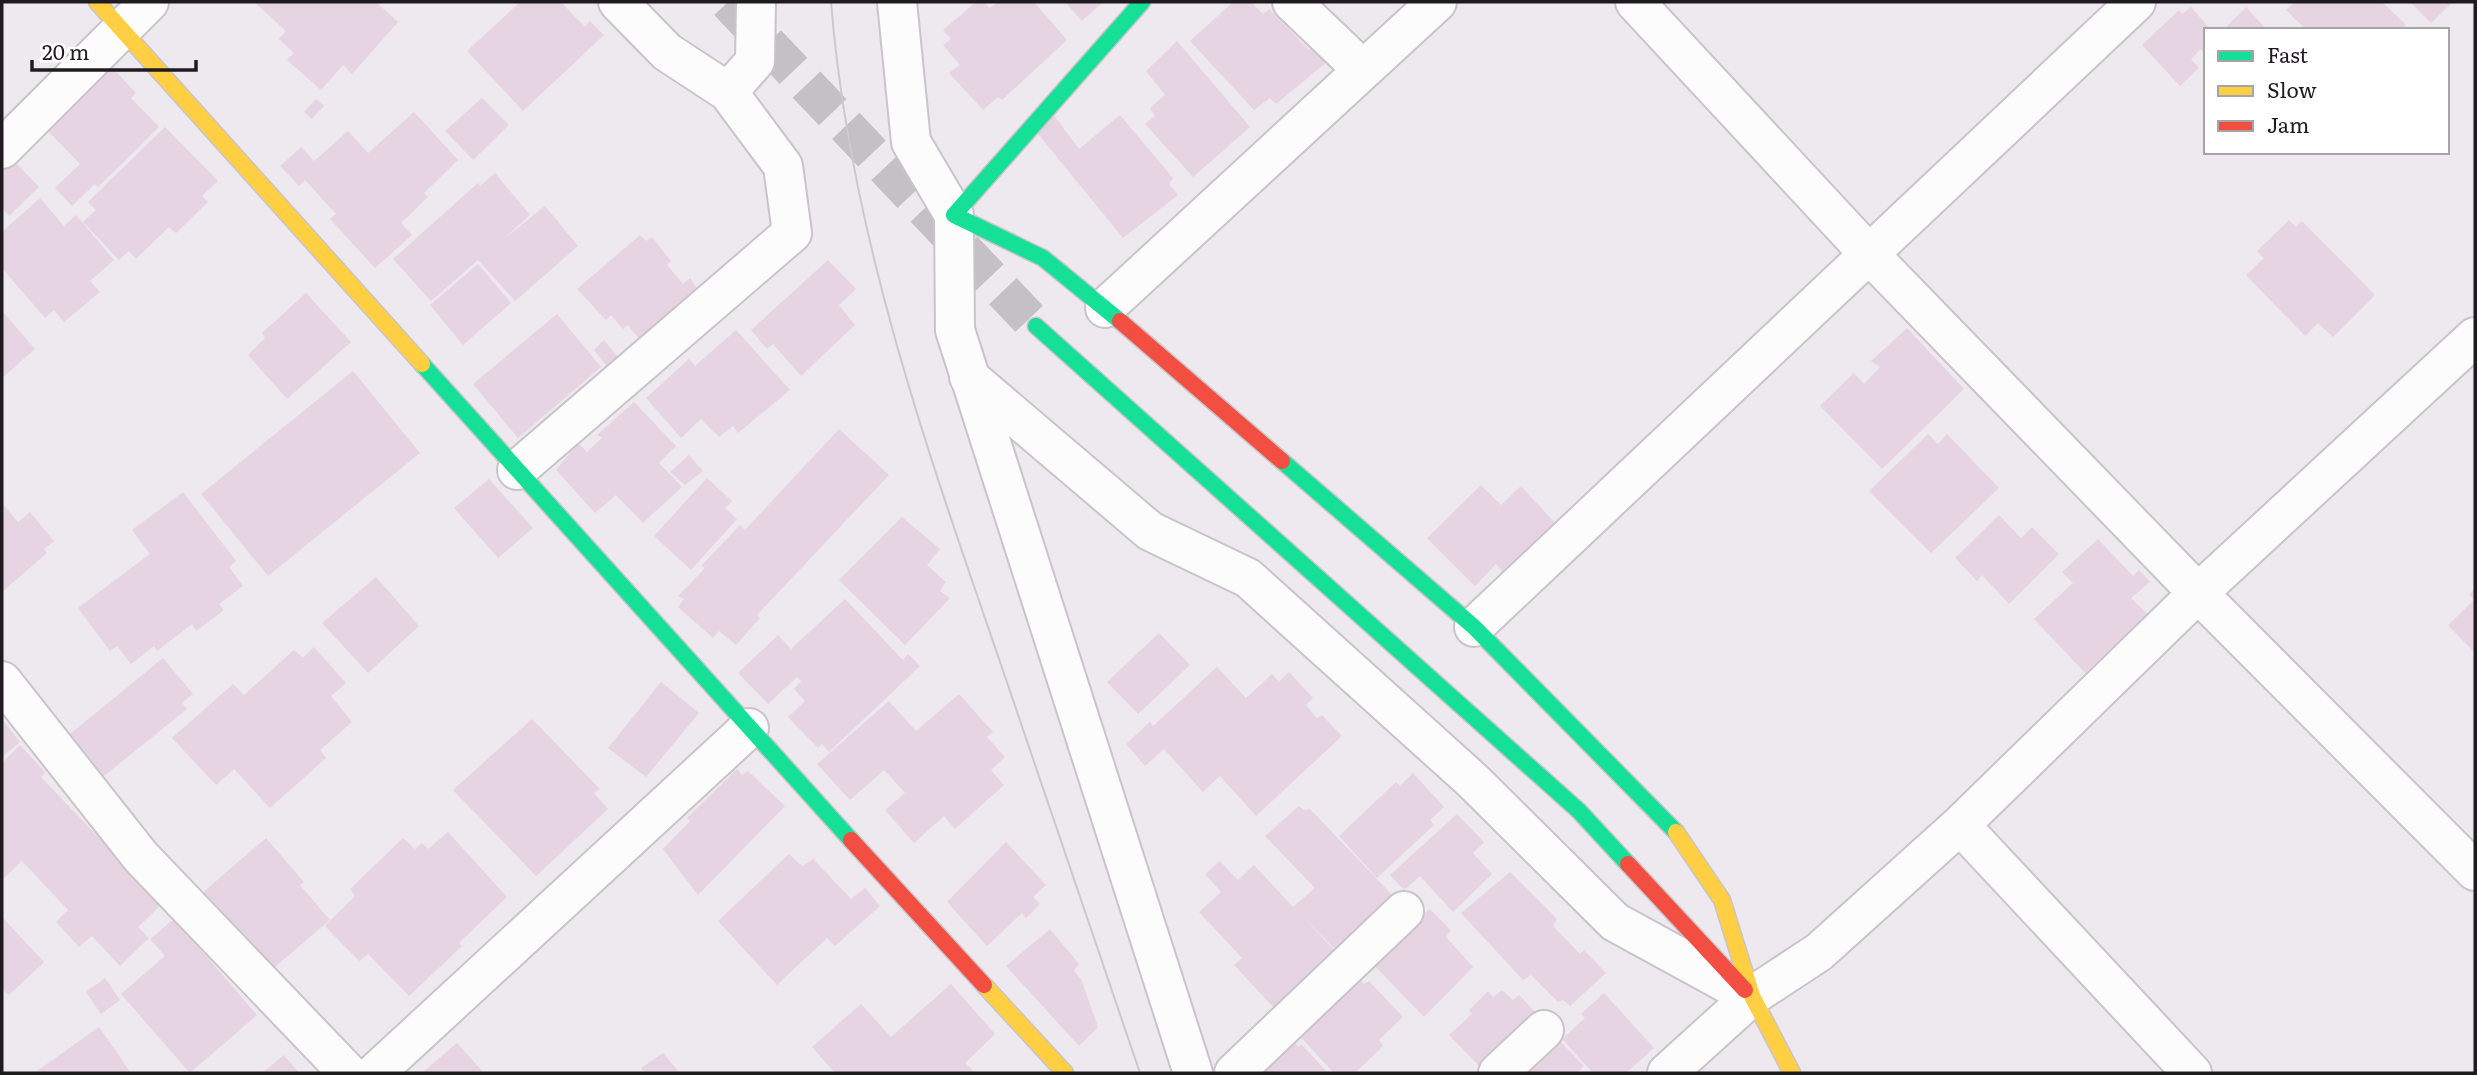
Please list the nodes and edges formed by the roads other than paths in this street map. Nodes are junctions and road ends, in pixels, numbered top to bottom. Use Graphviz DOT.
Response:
graph roads {
  1 [pos="149,2"];
  2 [pos="618,2"];
  3 [pos="755,2"];
  4 [pos="897,2"];
  5 [pos="1142,2"];
  6 [pos="1292,2"];
  7 [pos="1437,2"];
  8 [pos="1635,2"];
  9 [pos="2136,2"];
  10 [pos="109,16"];
  11 [pos="1363,70"];
  12 [pos="728,92"];
  13 [pos="2,149"];
  14 [pos="954,215"];
  15 [pos="1869,254"];
  16 [pos="1105,308"];
  17 [pos="1037,326"];
  18 [pos="2475,337"];
  19 [pos="969,377"];
  20 [pos="517,470"];
  21 [pos="2198,593"];
  22 [pos="1474,627"];
  23 [pos="2,681"];
  24 [pos="749,728"];
  25 [pos="1960,825"];
  26 [pos="2475,872"];
  27 [pos="1404,911"];
  28 [pos="1752,996"];
  29 [pos="1544,1030"];
  30 [pos="348,1073"];
  31 [pos="375,1073"];
  32 [pos="1065,1073"];
  33 [pos="1193,1073"];
  34 [pos="1234,1073"];
  35 [pos="1499,1073"];
  36 [pos="1667,1073"];
  37 [pos="1792,1073"];
  38 [pos="2192,1073"];
  1 -- 10 [label="street"];
  2 -- 12 [label="street"];
  3 -- 12 [label="street"];
  4 -- 14 [label="street"];
  5 -- 14 [label="street"];
  6 -- 11 [label="street"];
  7 -- 11 [label="street"];
  8 -- 15 [label="street"];
  9 -- 15 [label="street"];
  10 -- 13 [label="street"];
  10 -- 20 [label="street"];
  11 -- 16 [label="street"];
  12 -- 20 [label="street"];
  14 -- 16 [label="street"];
  14 -- 19 [label="street"];
  15 -- 21 [label="street"];
  15 -- 22 [label="street"];
  16 -- 22 [label="street"];
  17 -- 28 [label="street"];
  18 -- 21 [label="street"];
  19 -- 28 [label="street"];
  19 -- 33 [label="street"];
  20 -- 24 [label="street"];
  21 -- 25 [label="street"];
  21 -- 26 [label="street"];
  22 -- 28 [label="street"];
  23 -- 30 [label="street"];
  24 -- 31 [label="street"];
  24 -- 32 [label="street"];
  25 -- 28 [label="street"];
  25 -- 38 [label="street"];
  27 -- 34 [label="street"];
  28 -- 36 [label="street"];
  28 -- 37 [label="street"];
  29 -- 35 [label="street"];
}
